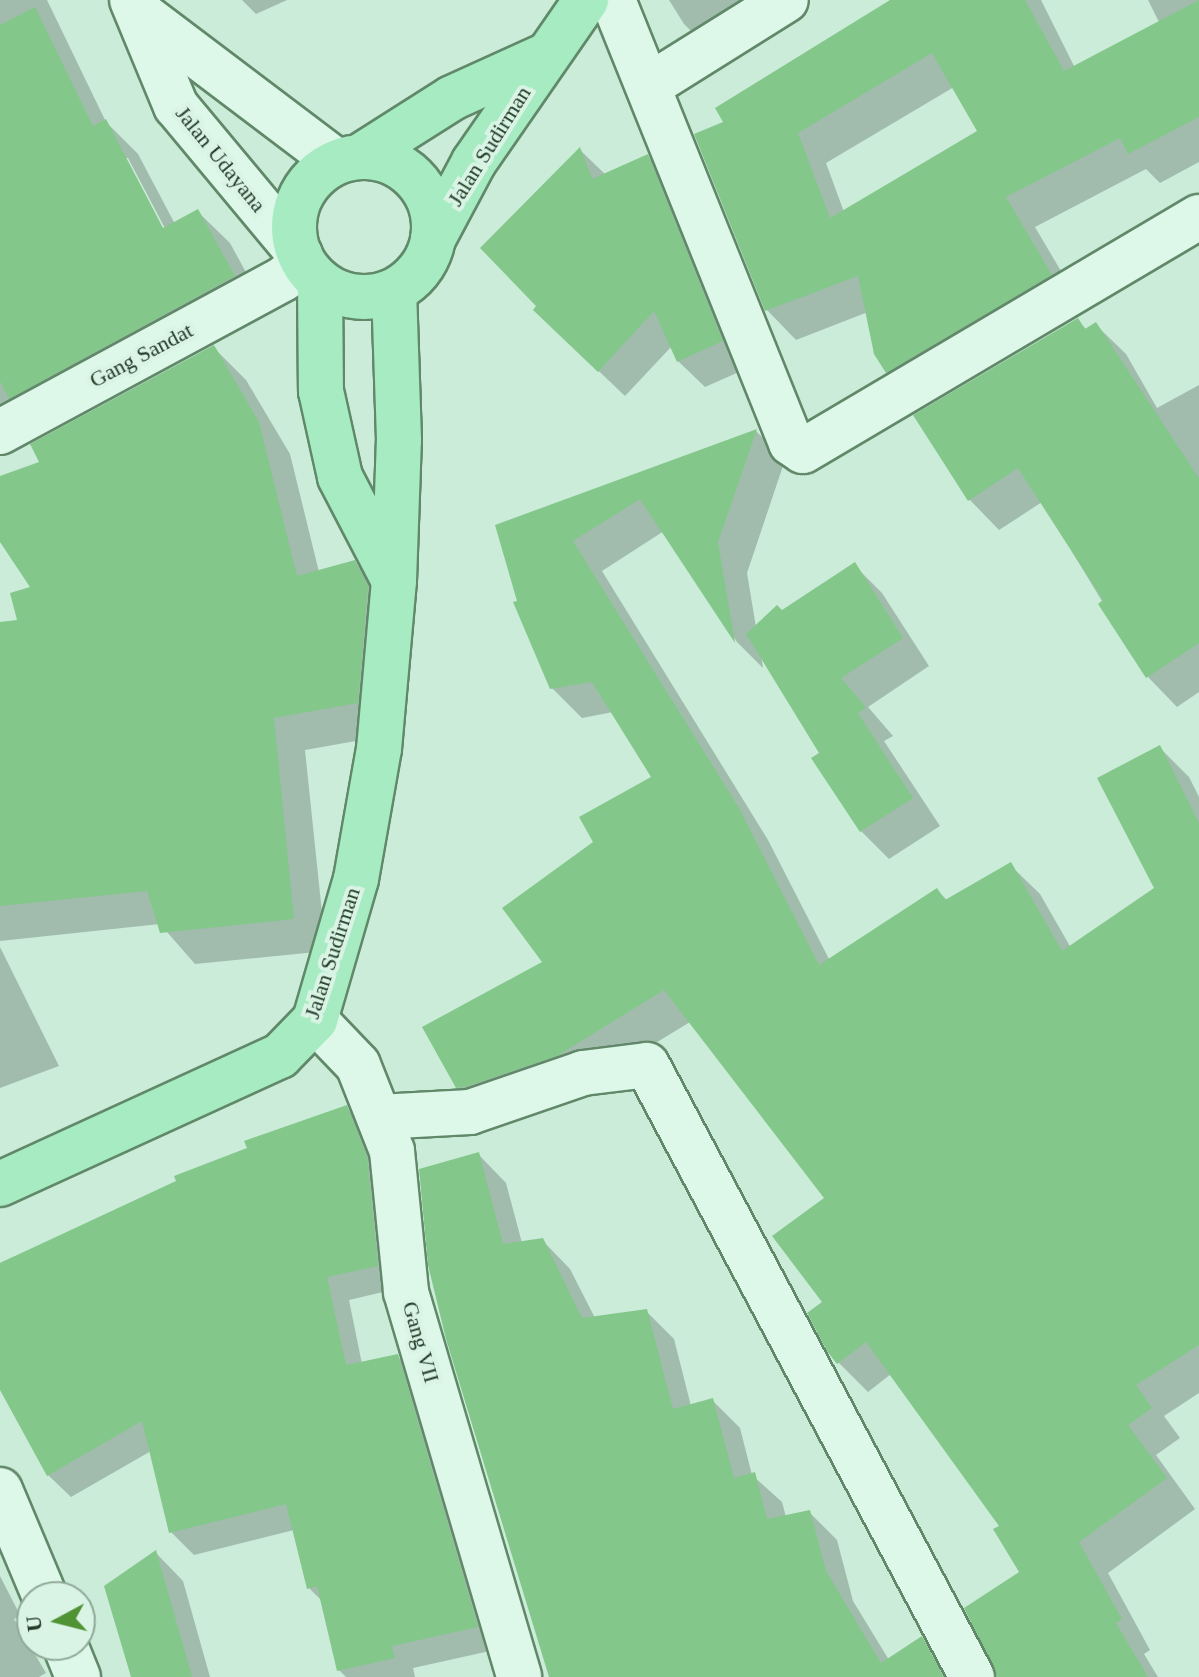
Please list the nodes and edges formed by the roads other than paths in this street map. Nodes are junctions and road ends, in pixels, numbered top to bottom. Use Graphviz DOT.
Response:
graph roads {
  1 [pos="586,0"];
  2 [pos="613,0"];
  3 [pos="786,0"];
  4 [pos="135,5"];
  5 [pos="549,54"];
  6 [pos="650,85"];
  7 [pos="348,160"];
  8 [pos="1199,217"];
  9 [pos="433,239"];
  10 [pos="303,270"];
  11 [pos="394,291"];
  12 [pos="0,432"];
  13 [pos="394,581"];
  14 [pos="315,1020"];
  15 [pos="379,1117"];
  16 [pos="0,1184"];
  17 [pos="0,1490"];
  18 [pos="38,1581"];
  19 [pos="519,1677"];
  20 [pos="972,1677"];
  1 -- 5 [label="main road, Jalan Sudirman"];
  2 -- 6 [label="street"];
  3 -- 6 [label="street"];
  4 -- 7 [label="street, Jalan Udayana"];
  4 -- 10 [label="street, Jalan Udayana"];
  5 -- 7 [label="main road, Jalan Sudirman"];
  5 -- 9 [label="main road, Jalan Sudirman"];
  6 -- 8 [label="street"];
  7 -- 9 [label="main road"];
  7 -- 10 [label="main road"];
  9 -- 11 [label="main road"];
  10 -- 11 [label="main road"];
  10 -- 12 [label="street, Gang Sandat"];
  10 -- 13 [label="main road"];
  11 -- 13 [label="main road, Jalan Sudirman"];
  13 -- 14 [label="main road, Jalan Sudirman"];
  14 -- 15 [label="street, Gang VII"];
  14 -- 16 [label="main road, Jalan Sudirman"];
  15 -- 19 [label="street, Gang VII"];
  15 -- 20 [label="street"];
  17 -- 18 [label="street"];
}
